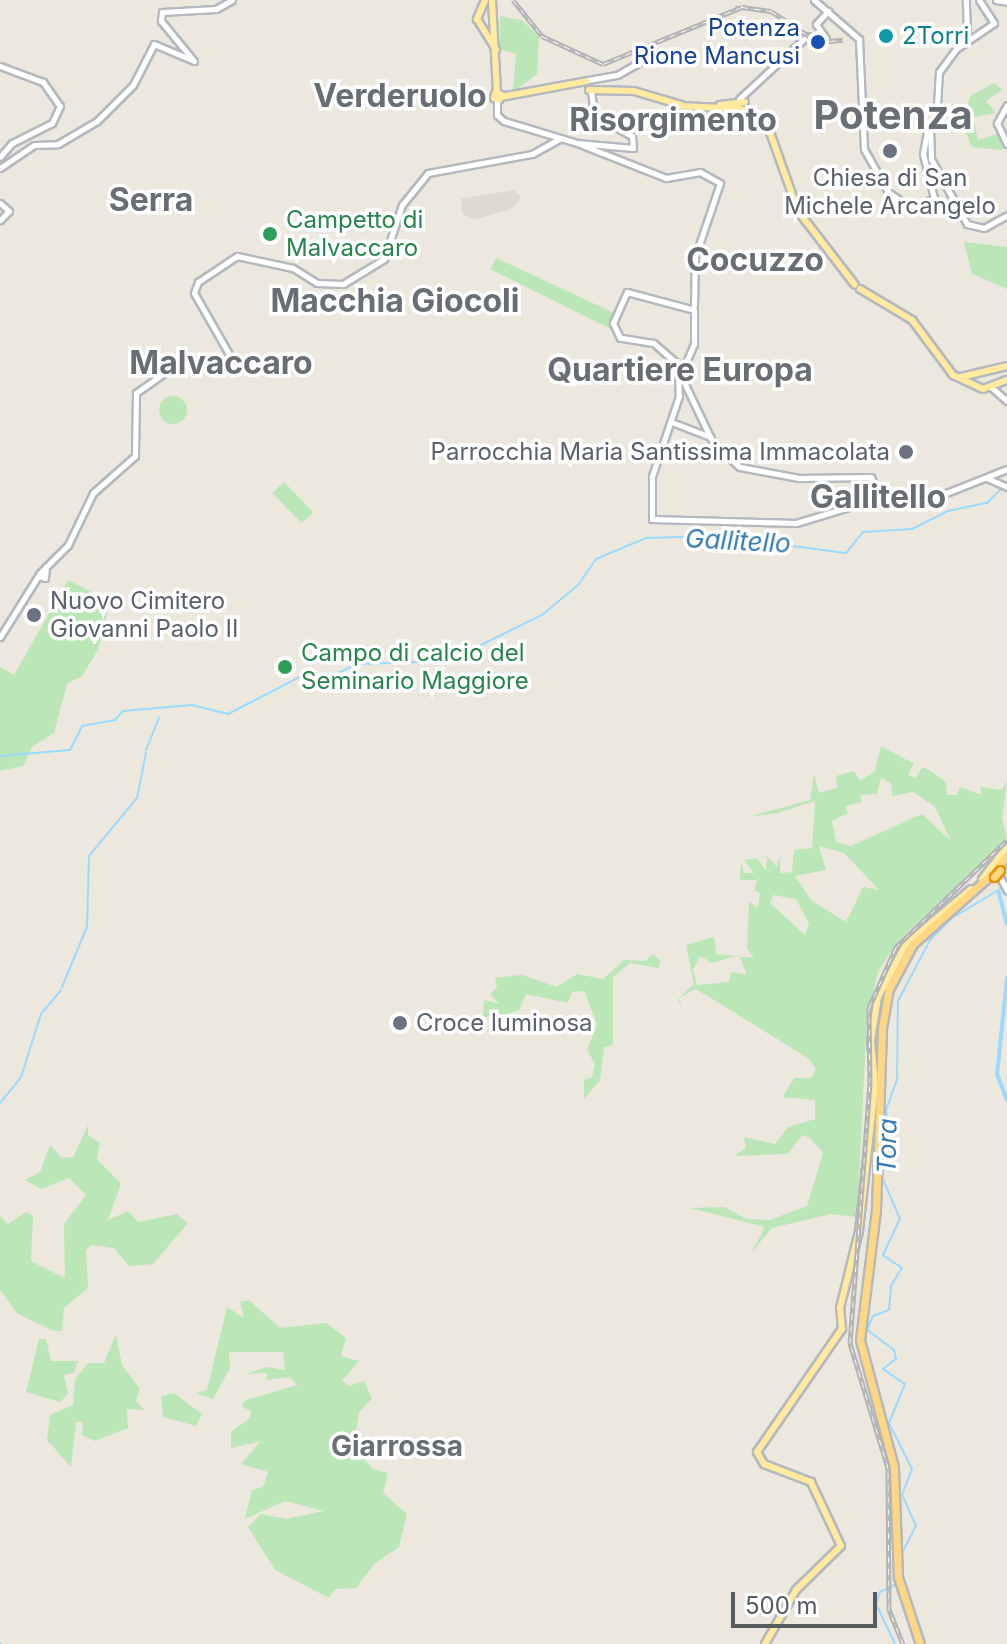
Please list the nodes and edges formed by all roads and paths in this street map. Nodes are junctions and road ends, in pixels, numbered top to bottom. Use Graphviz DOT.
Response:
graph roads {
  1 [pos="232,0"];
  2 [pos="485,0"];
  3 [pos="492,0"];
  4 [pos="814,0"];
  5 [pos="965,0"];
  6 [pos="979,0"];
  7 [pos="996,0"];
  8 [pos="1007,2"];
  9 [pos="828,11"];
  10 [pos="495,19"];
  11 [pos="479,22"];
  12 [pos="497,34"];
  13 [pos="488,37"];
  14 [pos="497,51"];
  15 [pos="658,52"];
  16 [pos="948,54"];
  17 [pos="0,66"];
  18 [pos="589,86"];
  19 [pos="499,96"];
  20 [pos="743,103"];
  21 [pos="1007,105"];
  22 [pos="930,129"];
  23 [pos="561,138"];
  24 [pos="577,143"];
  25 [pos="1007,144"];
  26 [pos="596,147"];
  27 [pos="0,157"];
  28 [pos="0,168"];
  29 [pos="0,203"];
  30 [pos="1007,215"];
  31 [pos="0,220"];
  32 [pos="858,286"];
  33 [pos="692,308"];
  34 [pos="680,367"];
  35 [pos="1005,368"];
  36 [pos="980,377"];
  37 [pos="1005,381"];
  38 [pos="682,387"];
  39 [pos="991,387"];
  40 [pos="980,388"];
  41 [pos="1001,393"];
  42 [pos="1007,401"];
  43 [pos="674,421"];
  44 [pos="710,437"];
  45 [pos="1002,477"];
  46 [pos="879,498"];
  47 [pos="0,637"];
  48 [pos="1007,853"];
  49 [pos="1007,891"];
  50 [pos="765,1644"];
  51 [pos="921,1644"];
  1 -- 28 [label="street"];
  2 -- 11 [label="main road"];
  3 -- 10 [label="main road"];
  4 -- 9 [label="street"];
  5 -- 16 [label="street"];
  6 -- 16 [label="street"];
  7 -- 8 [label="street"];
  9 -- 20 [label="street"];
  9 -- 22 [label="street"];
  10 -- 11 [label="main road"];
  10 -- 12 [label="main road"];
  11 -- 13 [label="main road"];
  12 -- 13 [label="main road"];
  12 -- 14 [label="main road"];
  13 -- 14 [label="main road"];
  14 -- 19 [label="main road"];
  15 -- 18 [label="street"];
  16 -- 22 [label="street"];
  17 -- 27 [label="street"];
  18 -- 19 [label="main road"];
  18 -- 20 [label="main road"];
  18 -- 26 [label="street"];
  19 -- 23 [label="street"];
  20 -- 32 [label="main road"];
  21 -- 25 [label="street"];
  22 -- 30 [label="street"];
  23 -- 24 [label="street"];
  23 -- 47 [label="street"];
  24 -- 26 [label="street"];
  24 -- 26 [label="street"];
  26 -- 33 [label="street"];
  29 -- 31 [label="street"];
  32 -- 36 [label="main road"];
  32 -- 40 [label="main road"];
  33 -- 34 [label="street"];
  33 -- 34 [label="street"];
  34 -- 38 [label="street"];
  35 -- 36 [label="main road"];
  36 -- 40 [label="main road"];
  37 -- 39 [label="main road"];
  37 -- 41 [label="street"];
  38 -- 43 [label="street"];
  38 -- 44 [label="street"];
  39 -- 40 [label="main road"];
  39 -- 41 [label="street"];
  41 -- 42 [label="street"];
  43 -- 44 [label="street"];
  43 -- 46 [label="street"];
  44 -- 46 [label="street"];
  45 -- 46 [label="street"];
  48 -- 49 [label="street"];
  48 -- 50 [label="main road"];
  48 -- 51 [label="highway"];
}
